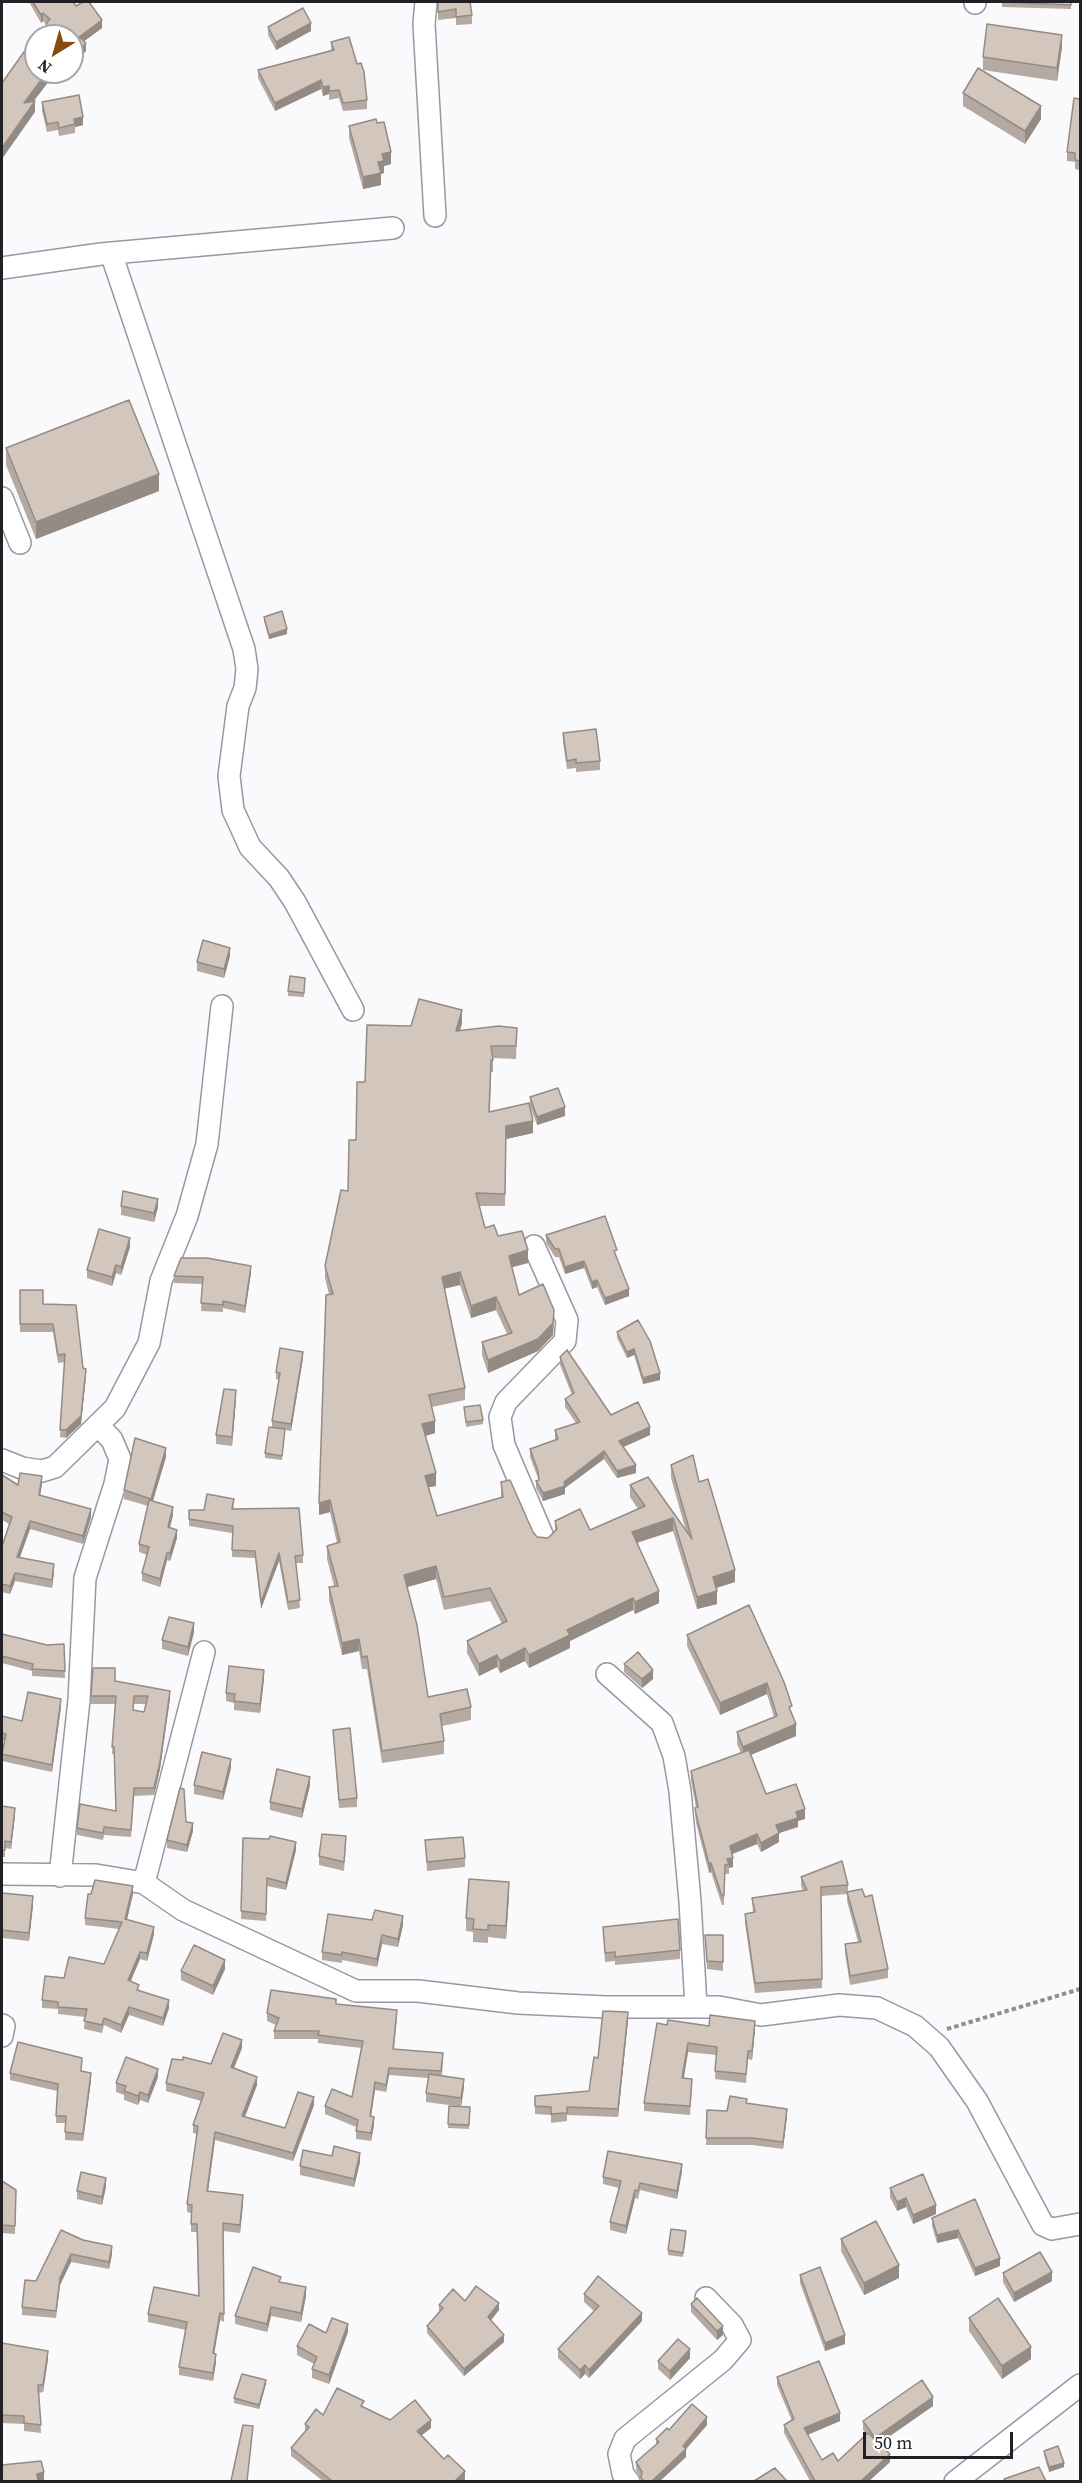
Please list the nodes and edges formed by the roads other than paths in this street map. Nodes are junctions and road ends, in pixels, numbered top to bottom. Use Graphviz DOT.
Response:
graph roads {
  1 [pos="426,2"];
  2 [pos="435,216"];
  3 [pos="393,228"];
  4 [pos="111,254"];
  5 [pos="2,268"];
  6 [pos="2,498"];
  7 [pos="20,543"];
  8 [pos="222,1006"];
  9 [pos="353,1010"];
  10 [pos="534,1246"];
  11 [pos="98,1425"];
  12 [pos="3,1464"];
  13 [pos="544,1539"];
  14 [pos="204,1652"];
  15 [pos="607,1674"];
  16 [pos="2,1874"];
  17 [pos="60,1876"];
  18 [pos="144,1883"];
  19 [pos="696,2007"];
  20 [pos="2,2025"];
  21 [pos="2,2036"];
  22 [pos="1080,2224"];
  23 [pos="706,2298"];
  24 [pos="1080,2385"];
  25 [pos="629,2481"];
  26 [pos="955,2481"];
  1 -- 2 [label="street"];
  3 -- 4 [label="street"];
  4 -- 5 [label="street"];
  4 -- 9 [label="street"];
  6 -- 7 [label="street"];
  8 -- 11 [label="street"];
  10 -- 13 [label="street"];
  11 -- 12 [label="street"];
  11 -- 17 [label="street"];
  14 -- 18 [label="street"];
  15 -- 19 [label="street"];
  16 -- 17 [label="street"];
  17 -- 18 [label="street"];
  18 -- 19 [label="street"];
  19 -- 22 [label="street"];
  20 -- 21 [label="street"];
  23 -- 25 [label="street"];
  24 -- 26 [label="street"];
}
